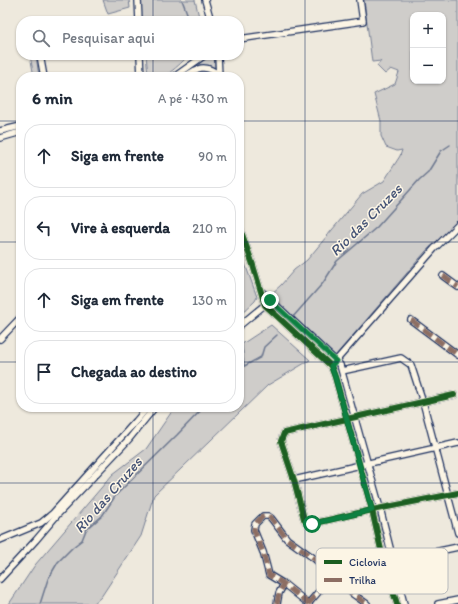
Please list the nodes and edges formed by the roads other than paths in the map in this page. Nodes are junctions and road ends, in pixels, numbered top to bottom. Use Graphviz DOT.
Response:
graph roads {
  1 [pos="138,0"];
  2 [pos="205,0"];
  3 [pos="360,0"];
  4 [pos="139,16"];
  5 [pos="210,16"];
  6 [pos="244,38"];
  7 [pos="41,60"];
  8 [pos="140,60"];
  9 [pos="198,60"];
  10 [pos="218,60"];
  11 [pos="43,72"];
  12 [pos="142,72"];
  13 [pos="181,72"];
  14 [pos="192,72"];
  15 [pos="214,72"];
  16 [pos="219,72"];
  17 [pos="16,127"];
  18 [pos="0,131"];
  19 [pos="16,133"];
  20 [pos="0,138"];
  21 [pos="458,225"];
  22 [pos="244,241"];
  23 [pos="444,276"];
  24 [pos="458,288"];
  25 [pos="261,291"];
  26 [pos="270,300"];
  27 [pos="264,306"];
  28 [pos="411,320"];
  29 [pos="16,322"];
  30 [pos="244,322"];
  31 [pos="0,339"];
  32 [pos="458,355"];
  33 [pos="336,361"];
  34 [pos="331,366"];
  35 [pos="342,371"];
  36 [pos="454,395"];
  37 [pos="423,402"];
  38 [pos="144,412"];
  39 [pos="151,412"];
  40 [pos="355,417"];
  41 [pos="346,418"];
  42 [pos="458,443"];
  43 [pos="435,448"];
  44 [pos="367,462"];
  45 [pos="359,464"];
  46 [pos="294,480"];
  47 [pos="458,493"];
  48 [pos="447,495"];
  49 [pos="380,508"];
  50 [pos="372,510"];
  51 [pos="458,533"];
  52 [pos="0,540"];
  53 [pos="458,547"];
  54 [pos="381,548"];
  55 [pos="390,548"];
  56 [pos="448,549"];
  57 [pos="316,560"];
  58 [pos="0,579"];
  59 [pos="284,584"];
  60 [pos="317,594"];
  61 [pos="352,594"];
  62 [pos="394,594"];
  63 [pos="401,594"];
  64 [pos="458,600"];
  65 [pos="277,604"];
  66 [pos="309,604"];
  67 [pos="367,604"];
  68 [pos="397,604"];
  69 [pos="404,604"];
  70 [pos="438,604"];
  1 -- 4 [label="street"];
  2 -- 5 [label="street"];
  3 -- 6 [label="street"];
  7 -- 11 [label="street"];
  8 -- 12 [label="street"];
  9 -- 13 [label="street"];
  10 -- 16 [label="street"];
  14 -- 15 [label="street"];
  17 -- 18 [label="street"];
  19 -- 20 [label="street"];
  21 -- 33 [label="street"];
  22 -- 25 [label="street"];
  23 -- 24 [label="street"];
  25 -- 26 [label="street"];
  25 -- 27 [label="street"];
  26 -- 27 [label="street"];
  26 -- 33 [label="street"];
  27 -- 30 [label="street"];
  27 -- 34 [label="street"];
  28 -- 32 [label="street"];
  29 -- 31 [label="street"];
  33 -- 34 [label="street"];
  33 -- 35 [label="street"];
  34 -- 41 [label="street"];
  35 -- 37 [label="street"];
  35 -- 40 [label="street"];
  36 -- 37 [label="street"];
  37 -- 40 [label="street"];
  37 -- 43 [label="street"];
  38 -- 52 [label="street"];
  39 -- 58 [label="street"];
  40 -- 41 [label="street"];
  40 -- 44 [label="street"];
  41 -- 45 [label="street"];
  41 -- 46 [label="street"];
  42 -- 43 [label="street"];
  43 -- 44 [label="street"];
  43 -- 48 [label="street"];
  44 -- 45 [label="street"];
  44 -- 49 [label="street"];
  45 -- 46 [label="street"];
  45 -- 50 [label="street"];
  46 -- 50 [label="street"];
  47 -- 48 [label="street"];
  48 -- 49 [label="street"];
  48 -- 51 [label="street"];
  49 -- 50 [label="street"];
  49 -- 55 [label="street"];
  50 -- 54 [label="street"];
  53 -- 56 [label="street"];
  57 -- 59 [label="street"];
  59 -- 65 [label="street"];
  59 -- 66 [label="street"];
  60 -- 66 [label="street"];
  61 -- 67 [label="street"];
  62 -- 68 [label="street"];
  63 -- 69 [label="street"];
  64 -- 70 [label="street"];
}
